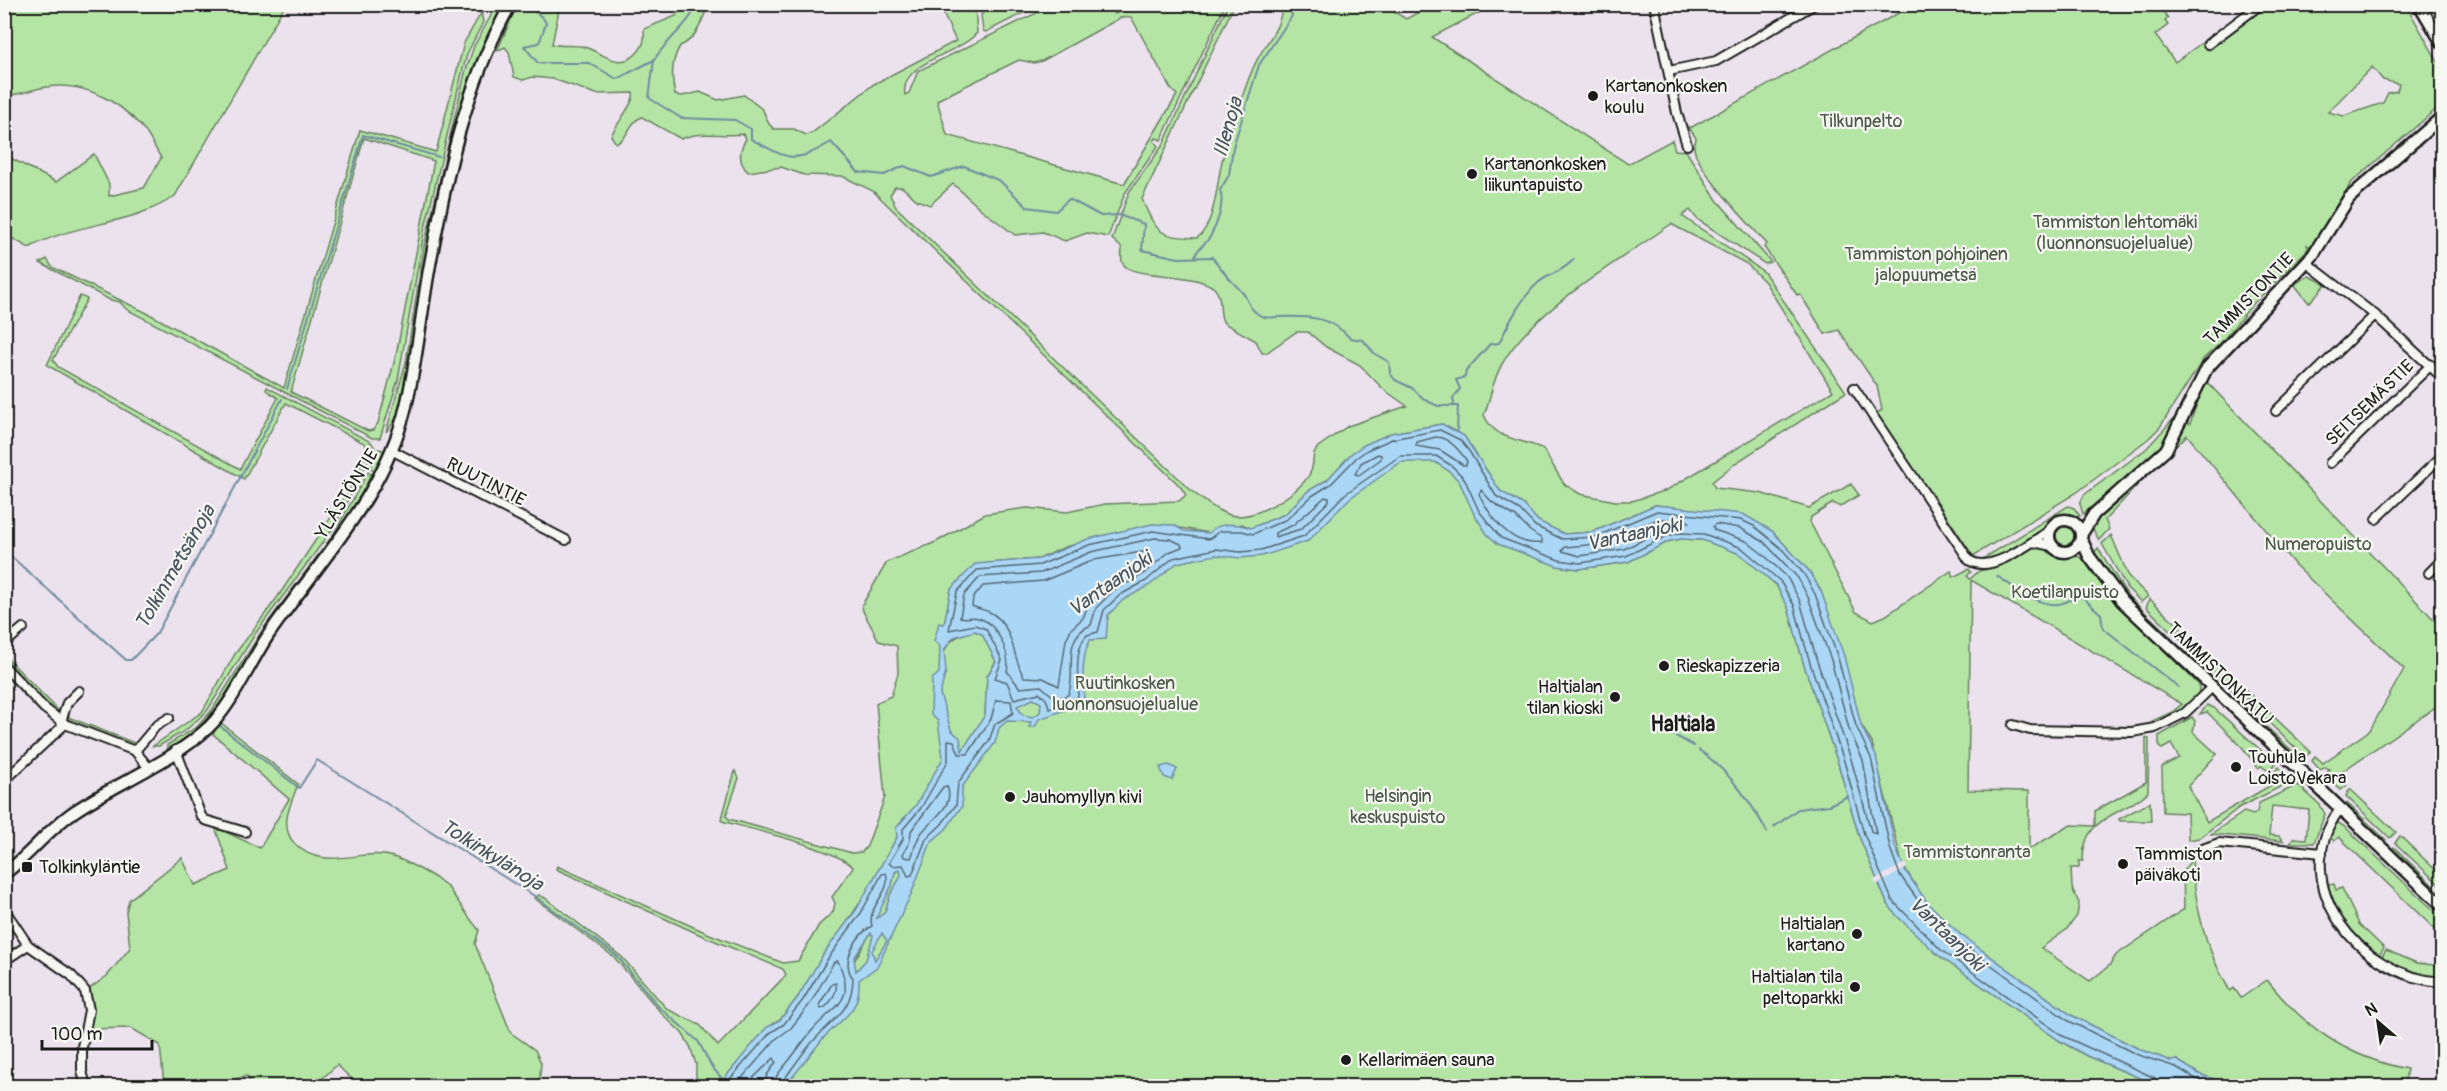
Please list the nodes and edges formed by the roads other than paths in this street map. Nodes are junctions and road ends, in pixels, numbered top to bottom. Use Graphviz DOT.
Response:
graph roads {
  1 [pos="511,4"];
  2 [pos="1654,4"];
  3 [pos="1815,4"];
  4 [pos="2261,4"];
  5 [pos="2427,6"];
  6 [pos="2442,20"];
  7 [pos="2442,43"];
  8 [pos="2208,44"];
  9 [pos="1669,71"];
  10 [pos="2442,117"];
  11 [pos="1687,145"];
  12 [pos="2307,262"];
  13 [pos="2375,315"];
  14 [pos="2431,365"];
  15 [pos="2442,377"];
  16 [pos="1854,388"];
  17 [pos="2276,411"];
  18 [pos="393,451"];
  19 [pos="2442,456"];
  20 [pos="2330,463"];
  21 [pos="2094,514"];
  22 [pos="2376,519"];
  23 [pos="2069,520"];
  24 [pos="2049,531"];
  25 [pos="2081,536"];
  26 [pos="566,540"];
  27 [pos="2031,542"];
  28 [pos="2052,546"];
  29 [pos="2071,551"];
  30 [pos="2089,556"];
  31 [pos="2442,560"];
  32 [pos="2429,573"];
  33 [pos="23,628"];
  34 [pos="4,644"];
  35 [pos="4,666"];
  36 [pos="2211,688"];
  37 [pos="79,691"];
  38 [pos="169,718"];
  39 [pos="63,723"];
  40 [pos="2013,725"];
  41 [pos="176,750"];
  42 [pos="135,751"];
  43 [pos="150,768"];
  44 [pos="4,781"];
  45 [pos="2340,809"];
  46 [pos="245,832"];
  47 [pos="2200,850"];
  48 [pos="2322,853"];
  49 [pos="4,874"];
  50 [pos="2442,906"];
  51 [pos="4,909"];
  52 [pos="28,945"];
  53 [pos="4,961"];
  54 [pos="2442,982"];
  55 [pos="86,1086"];
  1 -- 18 [label="street, YLÄSTÖNTIE"];
  2 -- 9 [label="street"];
  3 -- 9 [label="street"];
  4 -- 8 [label="street"];
  5 -- 6 [label="street"];
  5 -- 7 [label="street"];
  9 -- 11 [label="street"];
  10 -- 12 [label="street, TAMMISTONTIE"];
  12 -- 13 [label="street"];
  12 -- 21 [label="street, TAMMISTONTIE"];
  13 -- 14 [label="street"];
  13 -- 17 [label="street"];
  14 -- 15 [label="street"];
  14 -- 20 [label="street, SEITSEMÄSTIE"];
  16 -- 27 [label="street"];
  18 -- 26 [label="street, RUUTINTIE"];
  18 -- 41 [label="street, YLÄSTÖNTIE"];
  19 -- 22 [label="street"];
  21 -- 23 [label="street, TAMMISTONTIE"];
  21 -- 25 [label="street, TAMMISTONTIE"];
  23 -- 24 [label="street"];
  23 -- 25 [label="street"];
  24 -- 27 [label="street"];
  24 -- 28 [label="street"];
  25 -- 29 [label="street"];
  25 -- 30 [label="street, TAMMISTONKATU"];
  27 -- 28 [label="street"];
  28 -- 29 [label="street"];
  29 -- 30 [label="street"];
  30 -- 36 [label="street, TAMMISTONKATU"];
  31 -- 32 [label="street"];
  33 -- 34 [label="street"];
  35 -- 39 [label="street"];
  36 -- 40 [label="street"];
  36 -- 45 [label="street, TAMMISTONKATU"];
  37 -- 39 [label="street"];
  38 -- 42 [label="street"];
  39 -- 42 [label="street"];
  39 -- 44 [label="street"];
  41 -- 43 [label="street, YLÄSTÖNTIE"];
  41 -- 46 [label="street"];
  42 -- 43 [label="street"];
  43 -- 49 [label="street, YLÄSTÖNTIE"];
  45 -- 48 [label="street"];
  45 -- 50 [label="street, TAMMISTONKATU"];
  47 -- 48 [label="street"];
  48 -- 54 [label="street"];
  51 -- 52 [label="street"];
  52 -- 53 [label="street"];
  52 -- 55 [label="street"];
}
